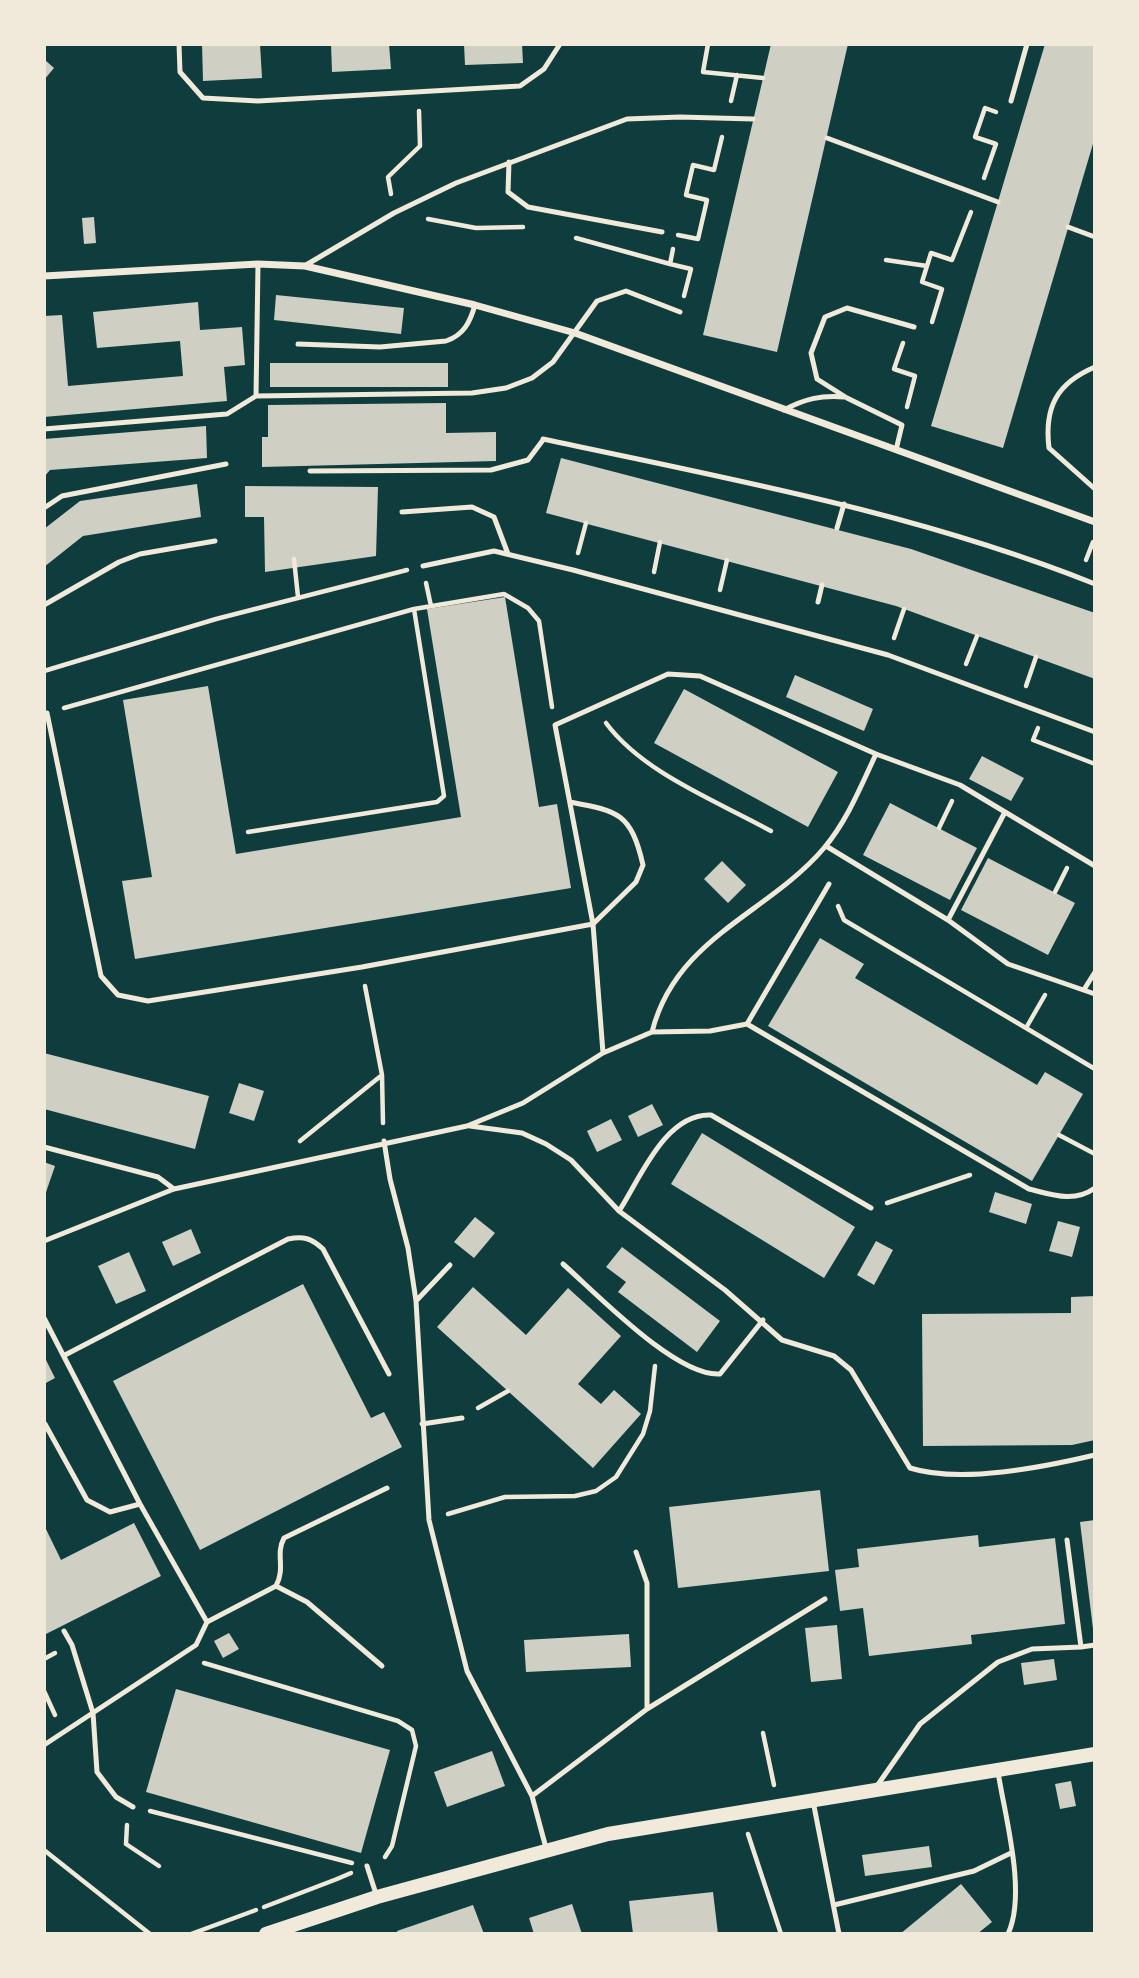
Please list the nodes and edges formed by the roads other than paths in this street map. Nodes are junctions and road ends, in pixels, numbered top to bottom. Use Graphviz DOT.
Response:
graph roads {
  1 [pos="179,44"];
  2 [pos="560,44"];
  3 [pos="1027,44"];
  4 [pos="1011,101"];
  5 [pos="753,120"];
  6 [pos="827,138"];
  7 [pos="509,162"];
  8 [pos="998,202"];
  9 [pos="1068,227"];
  10 [pos="662,232"];
  11 [pos="1095,237"];
  12 [pos="258,264"];
  13 [pos="305,266"];
  14 [pos="44,276"];
  15 [pos="475,305"];
  16 [pos="680,312"];
  17 [pos="914,327"];
  18 [pos="575,332"];
  19 [pos="298,344"];
  20 [pos="1095,367"];
  21 [pos="256,396"];
  22 [pos="847,398"];
  23 [pos="784,410"];
  24 [pos="44,429"];
  25 [pos="896,450"];
  26 [pos="226,464"];
  27 [pos="310,471"];
  28 [pos="1095,489"];
  29 [pos="844,504"];
  30 [pos="44,508"];
  31 [pos="402,512"];
  32 [pos="1095,522"];
  33 [pos="837,528"];
  34 [pos="215,541"];
  35 [pos="508,554"];
  36 [pos="423,566"];
  37 [pos="1095,584"];
  38 [pos="822,585"];
  39 [pos="818,602"];
  40 [pos="44,606"];
  41 [pos="47,713"];
  42 [pos="1095,732"];
  43 [pos="876,754"];
  44 [pos="570,802"];
  45 [pos="1005,813"];
  46 [pos="826,846"];
  47 [pos="1095,866"];
  48 [pos="829,884"];
  49 [pos="948,920"];
  50 [pos="593,924"];
  51 [pos="1095,972"];
  52 [pos="1085,988"];
  53 [pos="1095,994"];
  54 [pos="747,1024"];
  55 [pos="652,1032"];
  56 [pos="603,1053"];
  57 [pos="467,1126"];
  58 [pos="384,1141"];
  59 [pos="44,1147"];
  60 [pos="1095,1188"];
  61 [pos="174,1189"];
  62 [pos="872,1208"];
  63 [pos="619,1211"];
  64 [pos="44,1241"];
  65 [pos="562,1264"];
  66 [pos="450,1265"];
  67 [pos="416,1301"];
  68 [pos="44,1318"];
  69 [pos="763,1320"];
  70 [pos="65,1355"];
  71 [pos="389,1374"];
  72 [pos="462,1418"];
  73 [pos="44,1424"];
  74 [pos="422,1424"];
  75 [pos="1095,1455"];
  76 [pos="387,1488"];
  77 [pos="140,1504"];
  78 [pos="1067,1541"];
  79 [pos="636,1552"];
  80 [pos="276,1587"];
  81 [pos="825,1599"];
  82 [pos="207,1622"];
  83 [pos="64,1631"];
  84 [pos="1095,1645"];
  85 [pos="1081,1647"];
  86 [pos="382,1666"];
  87 [pos="647,1709"];
  88 [pos="93,1713"];
  89 [pos="44,1745"];
  90 [pos="1095,1754"];
  91 [pos="998,1772"];
  92 [pos="873,1791"];
  93 [pos="532,1796"];
  94 [pos="813,1801"];
  95 [pos="133,1807"];
  96 [pos="547,1848"];
  97 [pos="1011,1853"];
  98 [pos="367,1866"];
  99 [pos="377,1897"];
  100 [pos="834,1905"];
  101 [pos="266,1934"];
  102 [pos="839,1934"];
  103 [pos="1008,1934"];
  1 -- 2 [label="lane"];
  3 -- 4 [label="lane"];
  5 -- 7 [label="lane"];
  6 -- 8 [label="lane"];
  7 -- 10 [label="lane"];
  7 -- 13 [label="lane"];
  9 -- 11 [label="lane"];
  12 -- 13 [label="street"];
  12 -- 14 [label="street"];
  12 -- 21 [label="lane"];
  13 -- 15 [label="street"];
  15 -- 18 [label="street"];
  15 -- 19 [label="lane"];
  16 -- 18 [label="lane"];
  17 -- 22 [label="lane"];
  18 -- 21 [label="lane"];
  18 -- 23 [label="street"];
  20 -- 28 [label="lane"];
  21 -- 24 [label="lane"];
  22 -- 23 [label="lane"];
  22 -- 25 [label="lane"];
  23 -- 25 [label="street"];
  25 -- 32 [label="street"];
  26 -- 30 [label="lane"];
  27 -- 29 [label="lane"];
  29 -- 33 [label="lane"];
  29 -- 37 [label="lane"];
  31 -- 35 [label="lane"];
  34 -- 40 [label="lane"];
  35 -- 36 [label="lane"];
  35 -- 42 [label="lane"];
  38 -- 39 [label="lane"];
  41 -- 50 [label="lane"];
  43 -- 44 [label="lane"];
  43 -- 45 [label="lane"];
  43 -- 46 [label="lane"];
  44 -- 50 [label="lane"];
  44 -- 50 [label="lane"];
  45 -- 47 [label="lane"];
  45 -- 49 [label="lane"];
  46 -- 49 [label="lane"];
  46 -- 55 [label="lane"];
  48 -- 54 [label="lane"];
  49 -- 52 [label="lane"];
  50 -- 56 [label="lane"];
  51 -- 52 [label="lane"];
  52 -- 53 [label="lane"];
  54 -- 55 [label="lane"];
  54 -- 60 [label="lane"];
  55 -- 56 [label="lane"];
  56 -- 57 [label="lane"];
  57 -- 58 [label="lane"];
  57 -- 63 [label="lane"];
  58 -- 61 [label="lane"];
  58 -- 67 [label="lane"];
  59 -- 61 [label="lane"];
  61 -- 64 [label="lane"];
  62 -- 63 [label="lane"];
  63 -- 69 [label="lane"];
  65 -- 69 [label="lane"];
  66 -- 67 [label="lane"];
  67 -- 74 [label="lane"];
  68 -- 70 [label="lane"];
  69 -- 75 [label="lane"];
  70 -- 71 [label="lane"];
  70 -- 77 [label="lane"];
  72 -- 74 [label="lane"];
  73 -- 77 [label="lane"];
  74 -- 93 [label="lane"];
  76 -- 80 [label="lane"];
  77 -- 82 [label="lane"];
  78 -- 85 [label="lane"];
  79 -- 87 [label="lane"];
  80 -- 82 [label="lane"];
  80 -- 86 [label="lane"];
  81 -- 87 [label="lane"];
  82 -- 88 [label="lane"];
  83 -- 88 [label="lane"];
  84 -- 85 [label="lane"];
  85 -- 92 [label="lane"];
  87 -- 93 [label="lane"];
  88 -- 89 [label="lane"];
  88 -- 95 [label="lane"];
  90 -- 91 [label="main road"];
  91 -- 92 [label="main road"];
  91 -- 97 [label="lane"];
  92 -- 94 [label="main road"];
  93 -- 96 [label="lane"];
  94 -- 96 [label="main road"];
  94 -- 100 [label="lane"];
  96 -- 99 [label="main road"];
  97 -- 100 [label="lane"];
  97 -- 103 [label="lane"];
  98 -- 99 [label="lane"];
  99 -- 101 [label="main road"];
  100 -- 102 [label="lane"];
}
